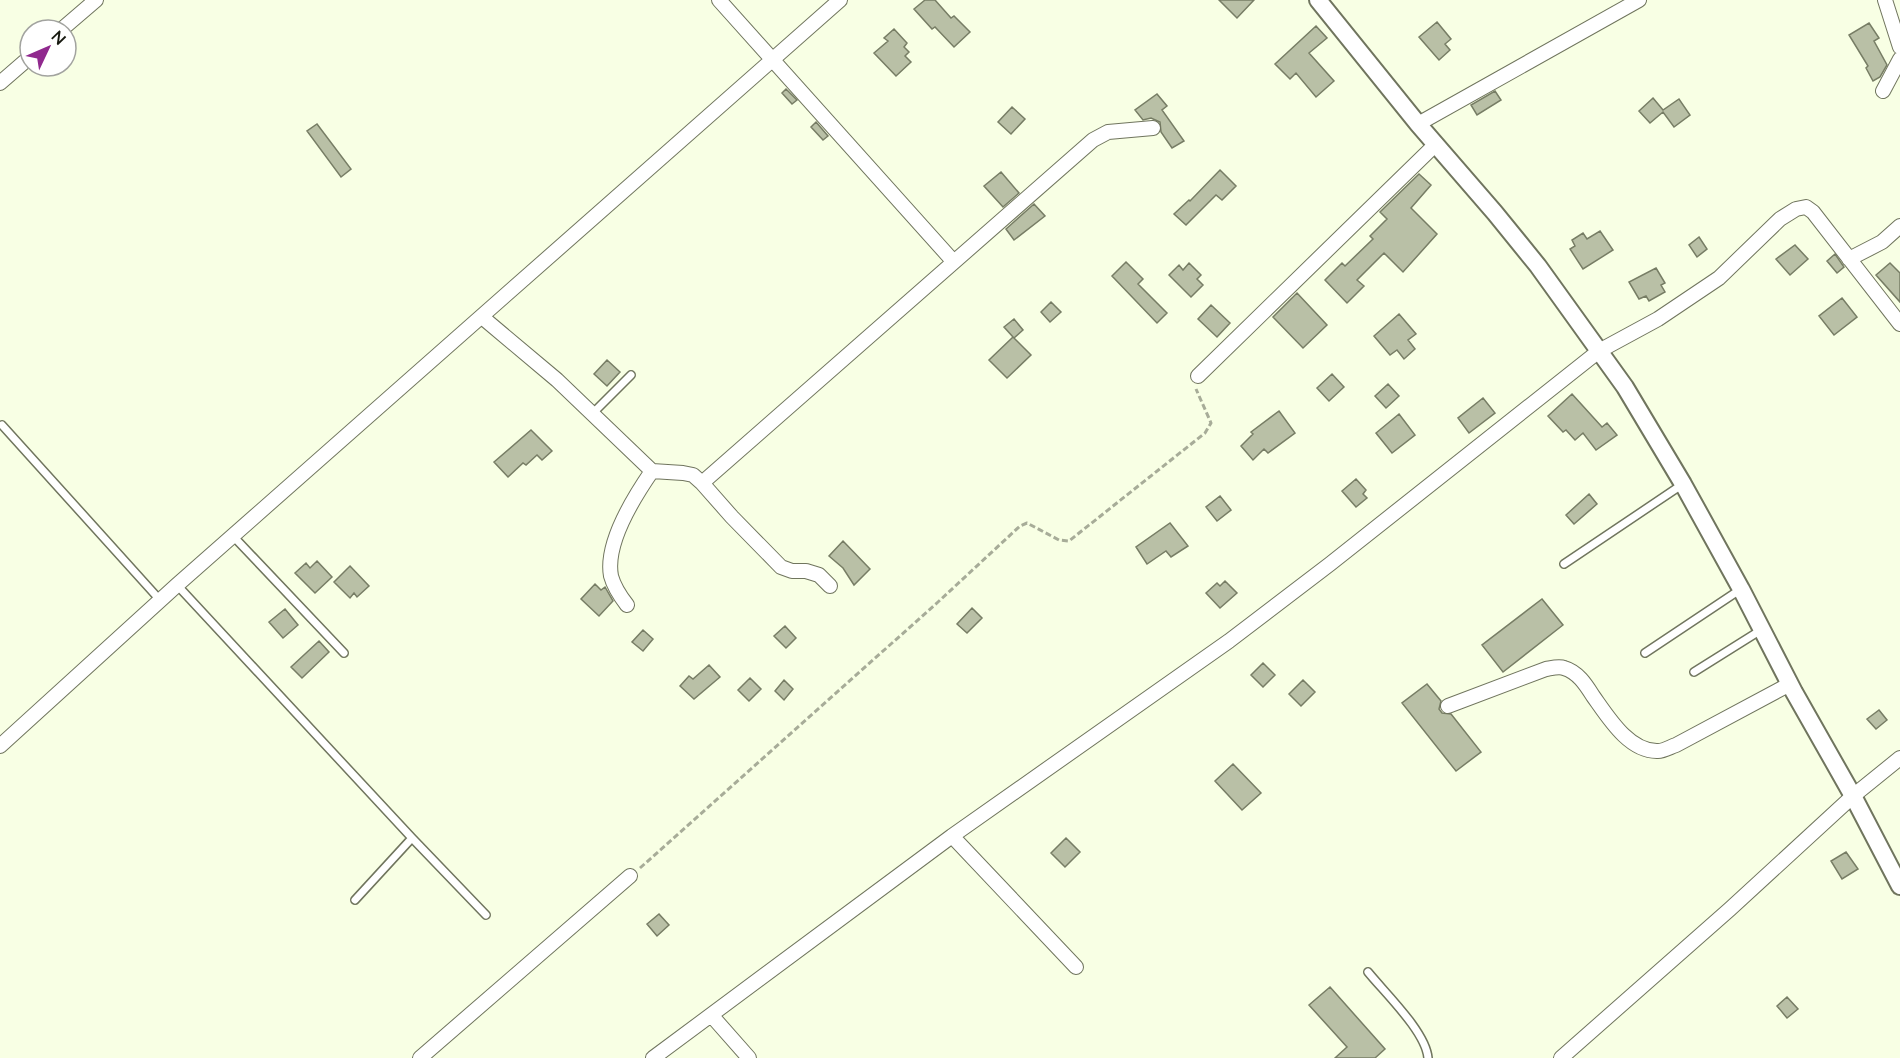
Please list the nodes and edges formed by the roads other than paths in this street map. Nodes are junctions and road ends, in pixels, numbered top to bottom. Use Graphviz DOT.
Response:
graph roads {
  1 [pos="96,0"];
  2 [pos="719,0"];
  3 [pos="840,0"];
  4 [pos="1318,0"];
  5 [pos="1639,0"];
  6 [pos="1885,0"];
  7 [pos="75,18"];
  8 [pos="1900,47"];
  9 [pos="772,59"];
  10 [pos="1900,59"];
  11 [pos="18,67"];
  12 [pos="0,83"];
  13 [pos="1883,91"];
  14 [pos="1418,124"];
  15 [pos="1153,128"];
  16 [pos="1436,144"];
  17 [pos="1900,226"];
  18 [pos="1849,259"];
  19 [pos="953,261"];
  20 [pos="482,317"];
  21 [pos="1900,324"];
  22 [pos="1599,351"];
  23 [pos="631,375"];
  24 [pos="1198,376"];
  25 [pos="592,414"];
  26 [pos="2,425"];
  27 [pos="652,471"];
  28 [pos="702,483"];
  29 [pos="1683,484"];
  30 [pos="233,536"];
  31 [pos="1564,564"];
  32 [pos="177,585"];
  33 [pos="830,586"];
  34 [pos="1741,589"];
  35 [pos="160,600"];
  36 [pos="627,605"];
  37 [pos="1763,629"];
  38 [pos="344,653"];
  39 [pos="1645,653"];
  40 [pos="1694,672"];
  41 [pos="1790,684"];
  42 [pos="1448,706"];
  43 [pos="0,746"];
  44 [pos="1900,758"];
  45 [pos="1853,796"];
  46 [pos="952,836"];
  47 [pos="412,838"];
  48 [pos="630,876"];
  49 [pos="1900,886"];
  50 [pos="355,900"];
  51 [pos="486,915"];
  52 [pos="1076,967"];
  53 [pos="1368,972"];
  54 [pos="712,1016"];
  55 [pos="420,1058"];
  56 [pos="652,1058"];
  57 [pos="749,1058"];
  58 [pos="1428,1058"];
  59 [pos="1561,1058"];
  1 -- 7 [label="street"];
  2 -- 9 [label="street"];
  3 -- 9 [label="street"];
  4 -- 14 [label="street"];
  5 -- 14 [label="street"];
  6 -- 8 [label="street"];
  9 -- 19 [label="street"];
  9 -- 20 [label="street"];
  10 -- 13 [label="street"];
  11 -- 12 [label="street"];
  14 -- 16 [label="street"];
  15 -- 19 [label="street"];
  16 -- 22 [label="street"];
  16 -- 24 [label="street"];
  17 -- 18 [label="street"];
  18 -- 21 [label="street"];
  18 -- 22 [label="street"];
  19 -- 28 [label="street"];
  20 -- 25 [label="street"];
  20 -- 30 [label="street"];
  22 -- 29 [label="street"];
  22 -- 46 [label="street"];
  23 -- 25 [label="lane"];
  25 -- 27 [label="street"];
  26 -- 35 [label="lane"];
  27 -- 28 [label="street"];
  27 -- 36 [label="street"];
  28 -- 33 [label="street"];
  29 -- 31 [label="lane"];
  29 -- 34 [label="street"];
  30 -- 32 [label="street"];
  30 -- 38 [label="lane"];
  32 -- 35 [label="street"];
  32 -- 47 [label="lane"];
  34 -- 37 [label="street"];
  34 -- 39 [label="lane"];
  35 -- 43 [label="street"];
  37 -- 40 [label="lane"];
  37 -- 41 [label="street"];
  41 -- 42 [label="street"];
  41 -- 45 [label="street"];
  44 -- 45 [label="street"];
  45 -- 49 [label="street"];
  45 -- 59 [label="street"];
  46 -- 52 [label="street"];
  46 -- 54 [label="street"];
  47 -- 50 [label="lane"];
  47 -- 51 [label="lane"];
  48 -- 55 [label="street"];
  53 -- 58 [label="lane"];
  54 -- 56 [label="street"];
  54 -- 57 [label="street"];
}
